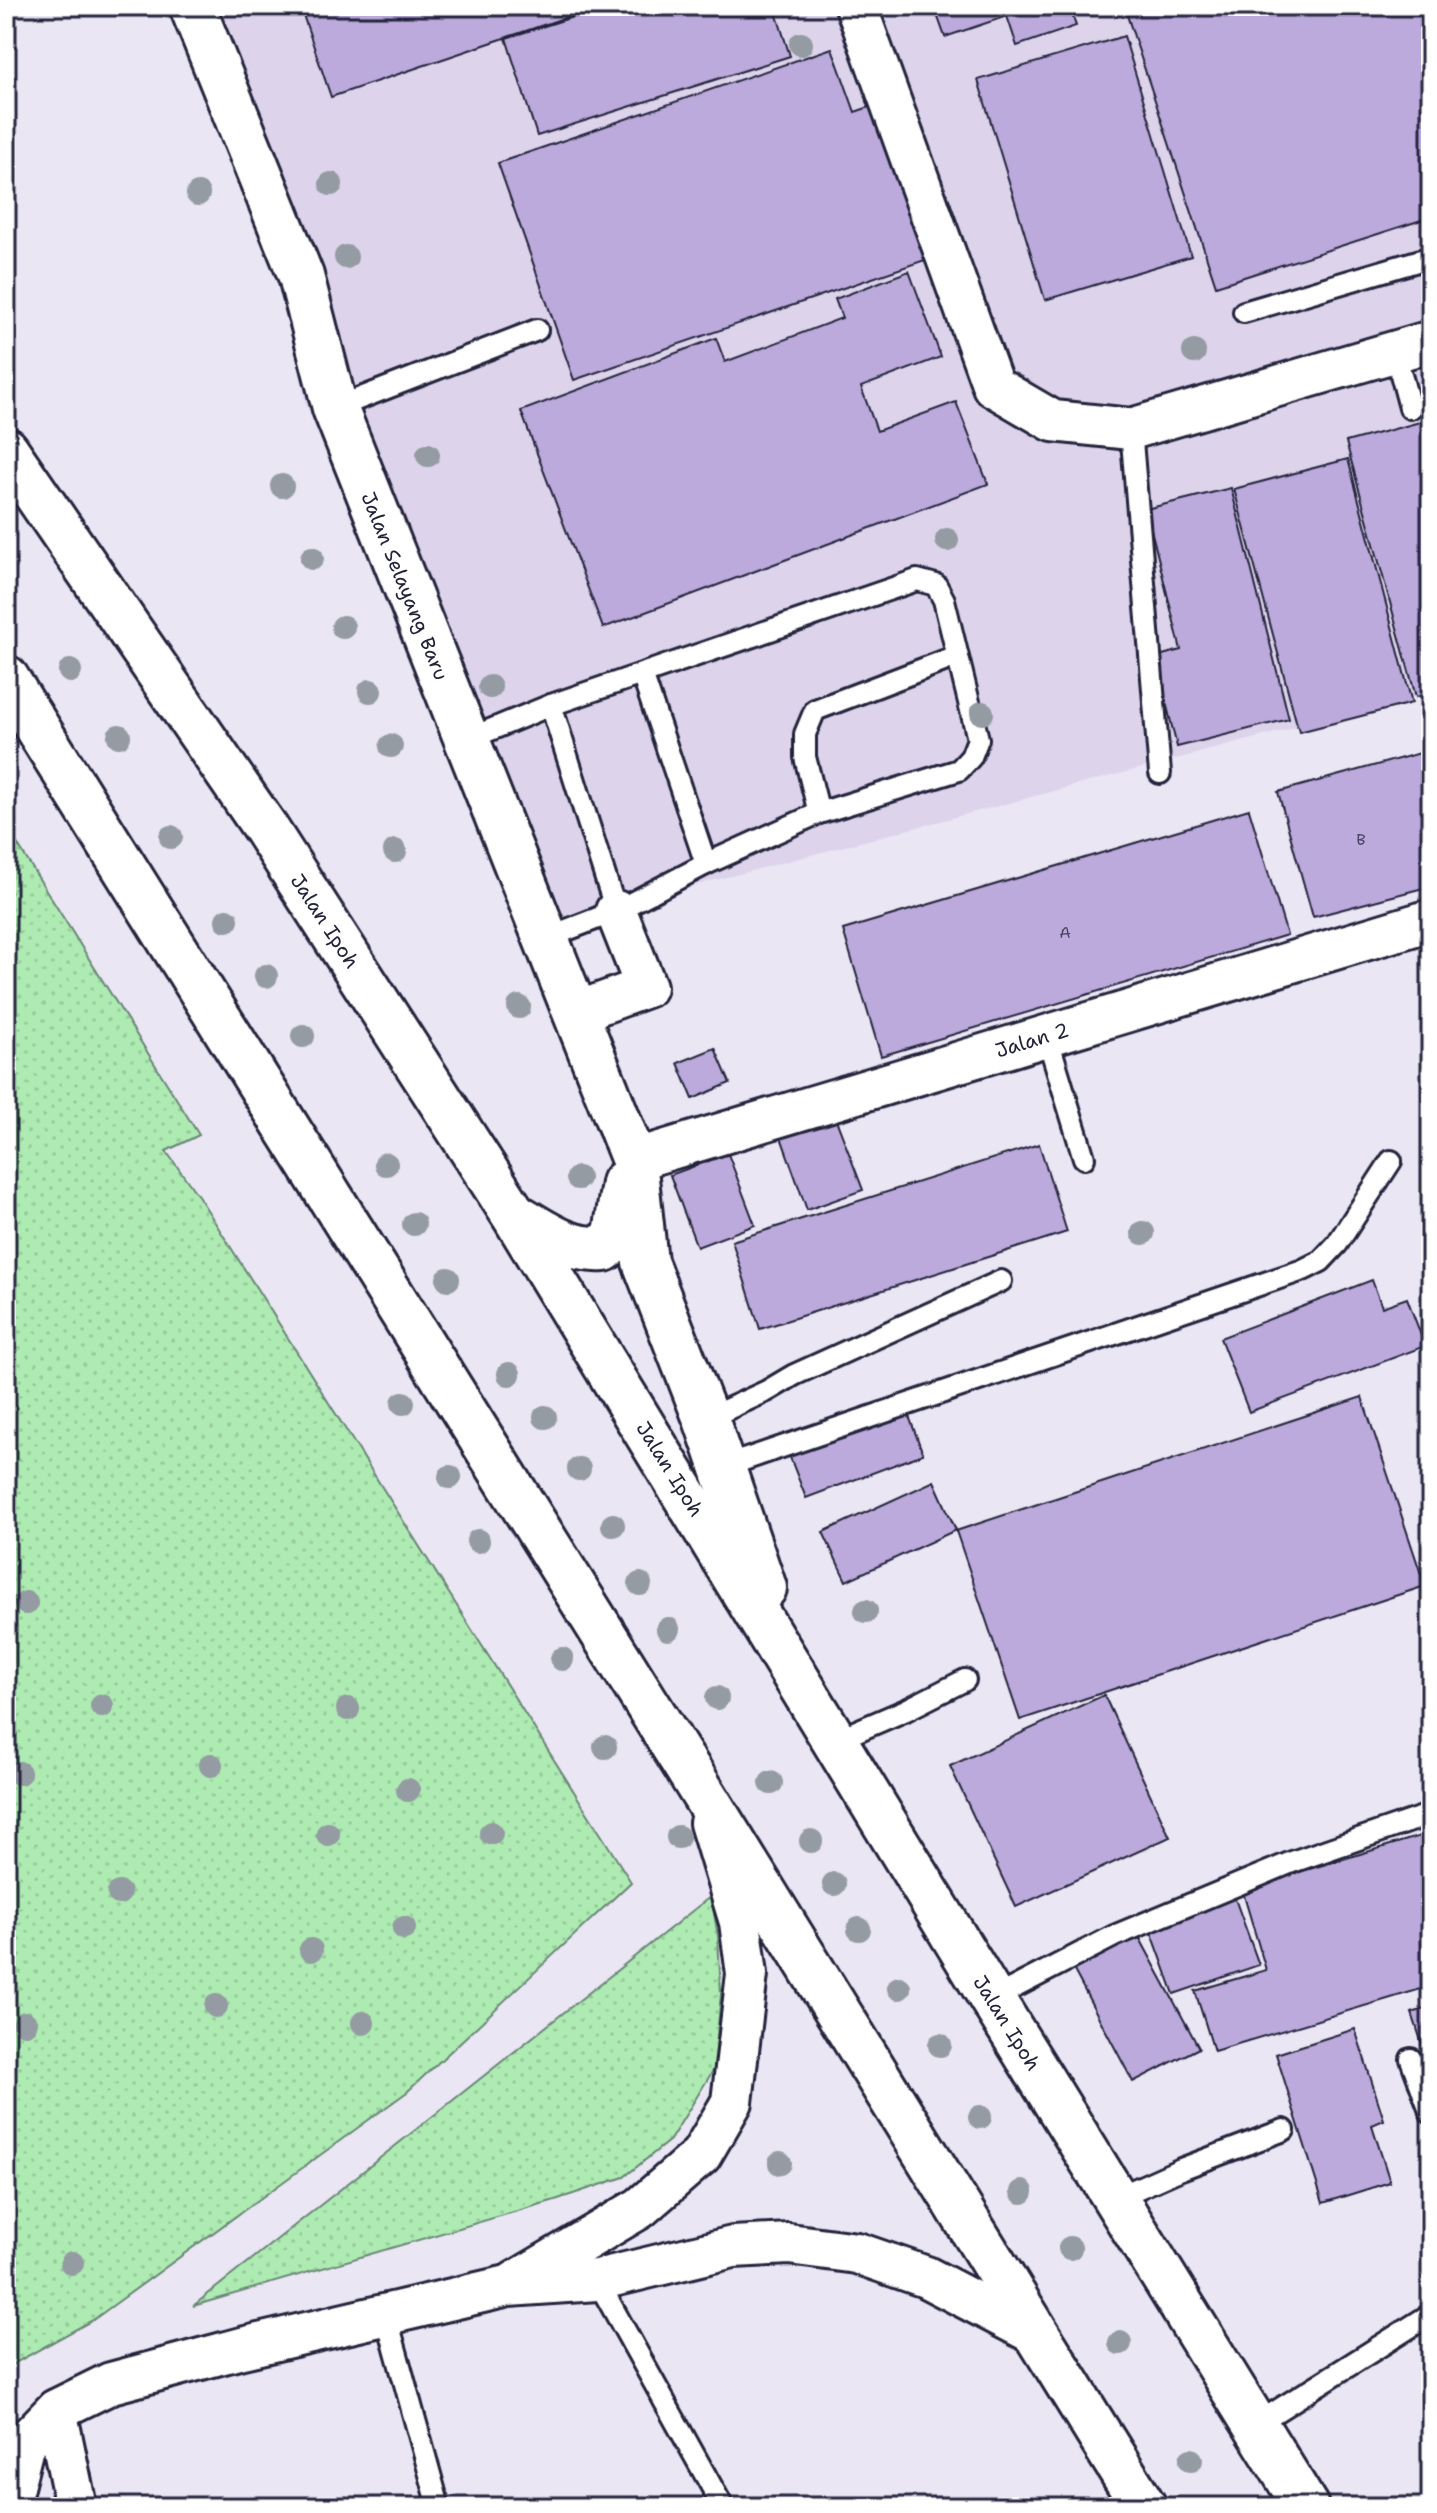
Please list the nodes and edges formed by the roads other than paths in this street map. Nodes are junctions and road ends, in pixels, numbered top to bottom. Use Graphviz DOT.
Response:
graph roads {
  1 [pos="192,6"];
  2 [pos="856,6"];
  3 [pos="1431,257"];
  4 [pos="1244,312"];
  5 [pos="537,330"];
  6 [pos="1413,347"];
  7 [pos="335,408"];
  8 [pos="1410,408"];
  9 [pos="1131,429"];
  10 [pos="6,450"];
  11 [pos="957,656"];
  12 [pos="642,674"];
  13 [pos="6,678"];
  14 [pos="551,705"];
  15 [pos="466,740"];
  16 [pos="1160,773"];
  17 [pos="819,813"];
  18 [pos="706,864"];
  19 [pos="616,911"];
  20 [pos="1431,920"];
  21 [pos="546,938"];
  22 [pos="575,1013"];
  23 [pos="1047,1036"];
  24 [pos="1084,1158"];
  25 [pos="634,1160"];
  26 [pos="1391,1161"];
  27 [pos="514,1215"];
  28 [pos="1001,1281"];
  29 [pos="706,1419"];
  30 [pos="723,1467"];
  31 [pos="791,1667"];
  32 [pos="965,1680"];
  33 [pos="836,1740"];
  34 [pos="694,1779"];
  35 [pos="1431,1814"];
  36 [pos="992,1999"];
  37 [pos="1411,2059"];
  38 [pos="1431,2113"];
  39 [pos="1284,2130"];
  40 [pos="1116,2198"];
  41 [pos="597,2280"];
  42 [pos="508,2286"];
  43 [pos="1431,2314"];
  44 [pos="386,2315"];
  45 [pos="1039,2336"];
  46 [pos="56,2410"];
  47 [pos="1256,2424"];
  48 [pos="8,2507"];
  49 [pos="76,2507"];
  50 [pos="439,2507"];
  51 [pos="723,2507"];
  52 [pos="1144,2507"];
  53 [pos="1306,2507"];
  1 -- 7 [label="main road, Jalan Selayang Baru"];
  2 -- 9 [label="street"];
  3 -- 4 [label="lane"];
  5 -- 7 [label="lane"];
  6 -- 8 [label="lane"];
  6 -- 9 [label="street"];
  7 -- 15 [label="main road, Jalan Selayang Baru"];
  9 -- 16 [label="lane"];
  10 -- 27 [label="main road, Jalan Ipoh"];
  11 -- 12 [label="lane"];
  11 -- 17 [label="lane"];
  11 -- 17 [label="lane"];
  12 -- 14 [label="lane"];
  12 -- 18 [label="lane"];
  13 -- 34 [label="main road"];
  14 -- 15 [label="lane"];
  14 -- 19 [label="lane"];
  15 -- 21 [label="main road, Jalan Selayang Baru"];
  17 -- 18 [label="lane"];
  18 -- 19 [label="lane"];
  19 -- 21 [label="lane"];
  19 -- 22 [label="street"];
  20 -- 23 [label="street, Jalan 2"];
  21 -- 22 [label="main road, Jalan Selayang Baru"];
  22 -- 25 [label="main road, Jalan Selayang Baru"];
  23 -- 24 [label="lane"];
  23 -- 25 [label="street, Jalan 2"];
  25 -- 27 [label="main road"];
  25 -- 29 [label="main road, Jalan Selayang Baru"];
  26 -- 30 [label="lane"];
  27 -- 31 [label="main road, Jalan Ipoh"];
  28 -- 29 [label="lane"];
  29 -- 30 [label="main road, Jalan Selayang Baru"];
  30 -- 31 [label="main road, Jalan Selayang Baru"];
  31 -- 33 [label="main road, Jalan Ipoh"];
  32 -- 33 [label="lane"];
  33 -- 36 [label="main road, Jalan Ipoh"];
  34 -- 42 [label="street"];
  34 -- 45 [label="main road"];
  35 -- 36 [label="lane"];
  36 -- 40 [label="main road, Jalan Ipoh"];
  37 -- 38 [label="lane"];
  39 -- 40 [label="lane"];
  40 -- 47 [label="main road, Jalan Ipoh"];
  41 -- 42 [label="street"];
  41 -- 45 [label="street"];
  41 -- 51 [label="lane"];
  42 -- 44 [label="street"];
  43 -- 47 [label="lane"];
  44 -- 46 [label="street"];
  44 -- 50 [label="lane"];
  45 -- 52 [label="main road"];
  46 -- 48 [label="street"];
  46 -- 49 [label="street"];
  47 -- 53 [label="main road, Jalan Ipoh"];
}
